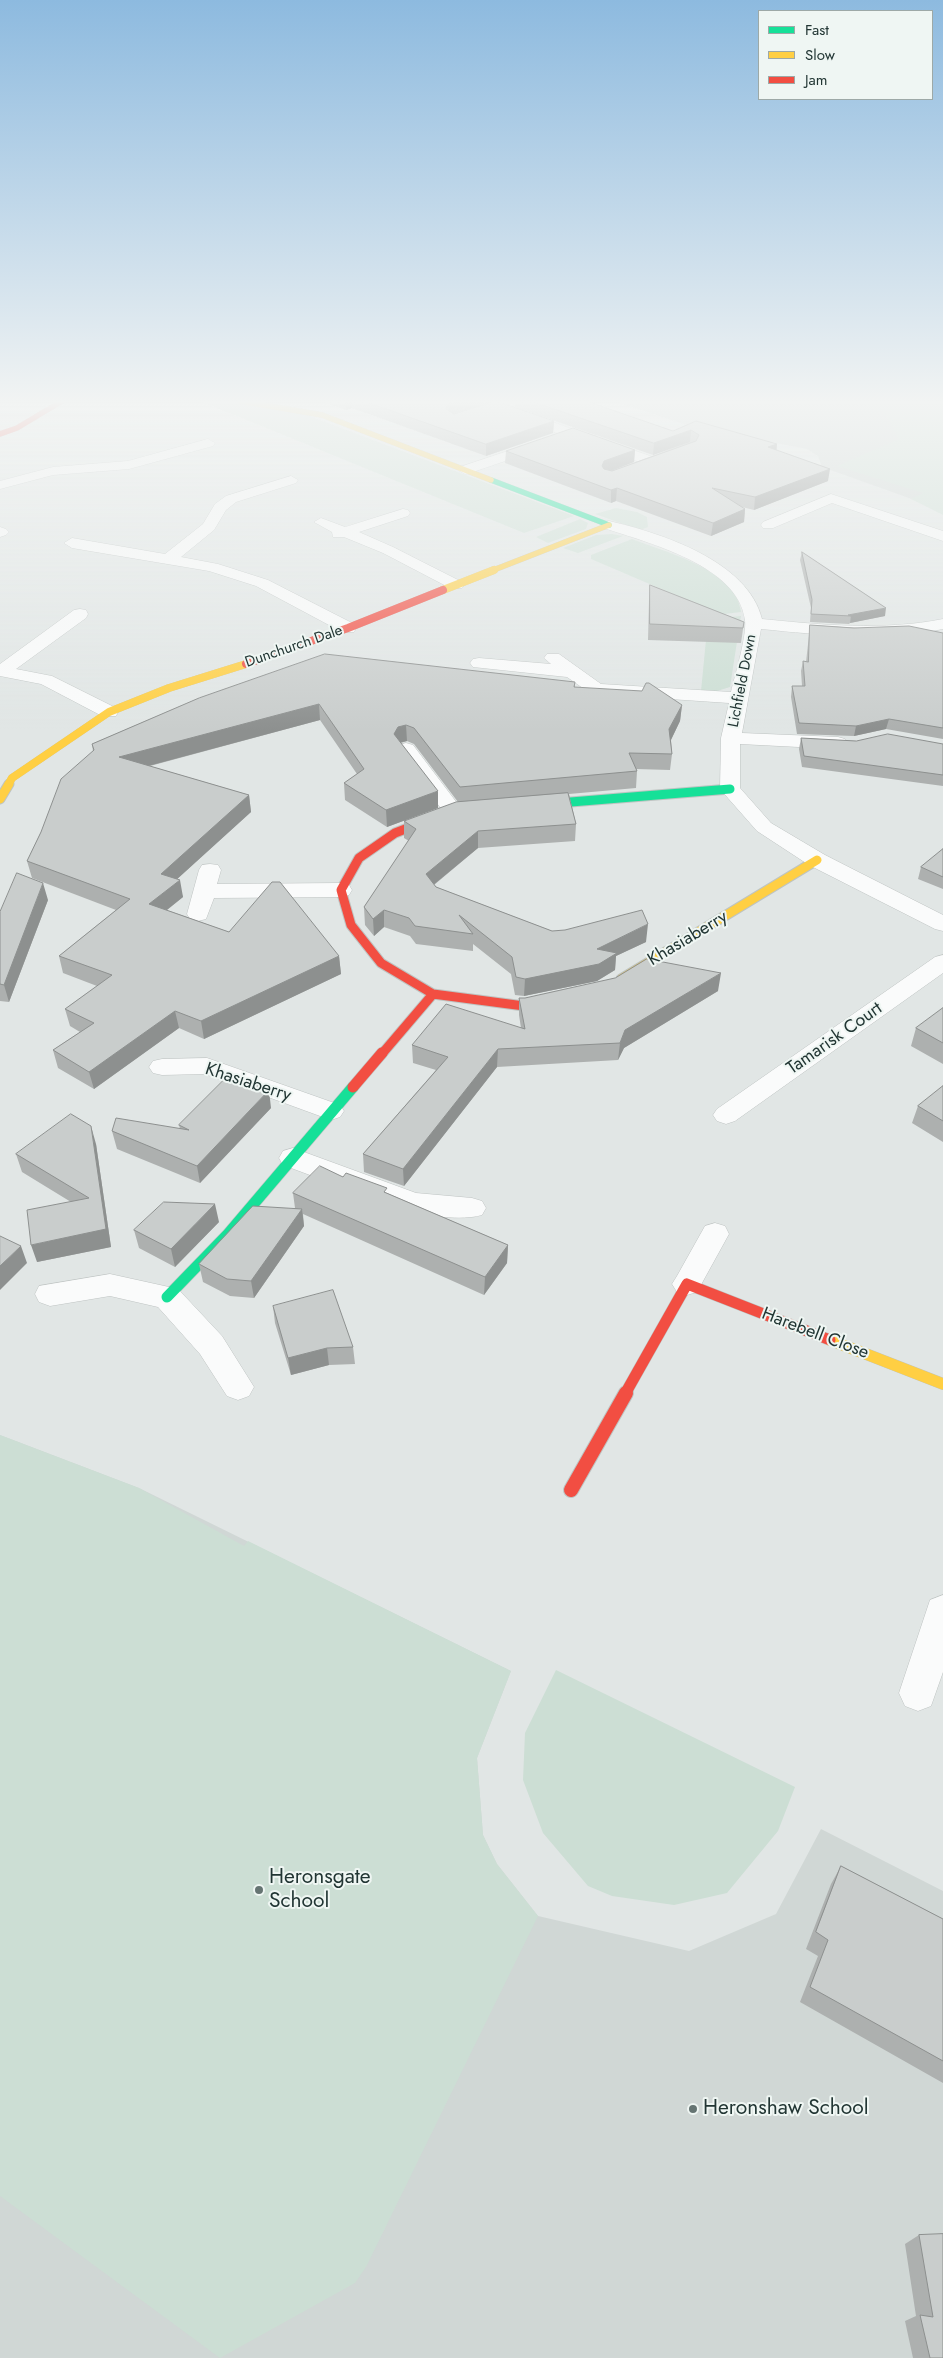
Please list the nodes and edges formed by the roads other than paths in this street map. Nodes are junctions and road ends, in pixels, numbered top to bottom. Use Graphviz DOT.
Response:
graph roads {
  1 [pos="218,511"];
  2 [pos="572,511"];
  3 [pos="801,511"];
  4 [pos="869,511"];
  5 [pos="403,513"];
  6 [pos="321,522"];
  7 [pos="609,525"];
  8 [pos="768,525"];
  9 [pos="347,532"];
  10 [pos="943,536"];
  11 [pos="318,540"];
  12 [pos="72,543"];
  13 [pos="107,543"];
  14 [pos="169,559"];
  15 [pos="82,561"];
  16 [pos="456,584"];
  17 [pos="80,614"];
  18 [pos="754,623"];
  19 [pos="943,624"];
  20 [pos="348,628"];
  21 [pos="553,658"];
  22 [pos="479,663"];
  23 [pos="1,671"];
  24 [pos="574,672"];
  25 [pos="740,698"];
  26 [pos="109,712"];
  27 [pos="731,738"];
  28 [pos="854,744"];
  29 [pos="406,748"];
  30 [pos="730,789"];
  31 [pos="0,799"];
  32 [pos="523,806"];
  33 [pos="458,811"];
  34 [pos="817,860"];
  35 [pos="210,870"];
  36 [pos="341,890"];
  37 [pos="205,891"];
  38 [pos="198,914"];
  39 [pos="943,924"];
  40 [pos="943,962"];
  41 [pos="613,984"];
  42 [pos="433,994"];
  43 [pos="569,996"];
  44 [pos="162,1067"];
  45 [pos="331,1111"];
  46 [pos="726,1115"];
  47 [pos="293,1158"];
  48 [pos="472,1208"];
  49 [pos="715,1234"];
  50 [pos="687,1284"];
  51 [pos="50,1294"];
  52 [pos="167,1297"];
  53 [pos="943,1384"];
  54 [pos="238,1387"];
  55 [pos="571,1490"];
  56 [pos="943,1612"];
  57 [pos="918,1693"];
  1 -- 14 [label="street"];
  2 -- 7 [label="street, Lichfield Down"];
  3 -- 8 [label="street"];
  4 -- 10 [label="street"];
  5 -- 9 [label="street"];
  6 -- 9 [label="street"];
  7 -- 16 [label="street, Dunchurch Dale"];
  7 -- 18 [label="street, Lichfield Down"];
  9 -- 11 [label="street"];
  9 -- 16 [label="street"];
  12 -- 13 [label="street"];
  13 -- 14 [label="street"];
  13 -- 15 [label="street"];
  14 -- 20 [label="street"];
  16 -- 20 [label="street, Dunchurch Dale"];
  17 -- 23 [label="street"];
  18 -- 19 [label="street"];
  18 -- 25 [label="street, Lichfield Down"];
  20 -- 26 [label="street, Dunchurch Dale"];
  21 -- 24 [label="street"];
  22 -- 24 [label="street"];
  23 -- 26 [label="street"];
  24 -- 25 [label="street"];
  25 -- 27 [label="street, Lichfield Down"];
  26 -- 31 [label="street, Dunchurch Dale"];
  27 -- 28 [label="street"];
  27 -- 30 [label="street, Lichfield Down"];
  29 -- 33 [label="street"];
  30 -- 32 [label="street"];
  30 -- 34 [label="street"];
  33 -- 36 [label="street"];
  34 -- 39 [label="street"];
  34 -- 41 [label="street, Khasiaberry"];
  35 -- 37 [label="street"];
  36 -- 37 [label="street"];
  36 -- 42 [label="street"];
  37 -- 38 [label="street"];
  40 -- 46 [label="street, Tamarisk Court"];
  42 -- 43 [label="street"];
  42 -- 45 [label="street"];
  44 -- 45 [label="street, Khasiaberry"];
  45 -- 47 [label="street"];
  47 -- 48 [label="street"];
  47 -- 52 [label="street"];
  49 -- 50 [label="street"];
  50 -- 53 [label="street, Harebell Close"];
  50 -- 55 [label="street"];
  51 -- 52 [label="street"];
  52 -- 54 [label="street"];
  56 -- 57 [label="street"];
}
